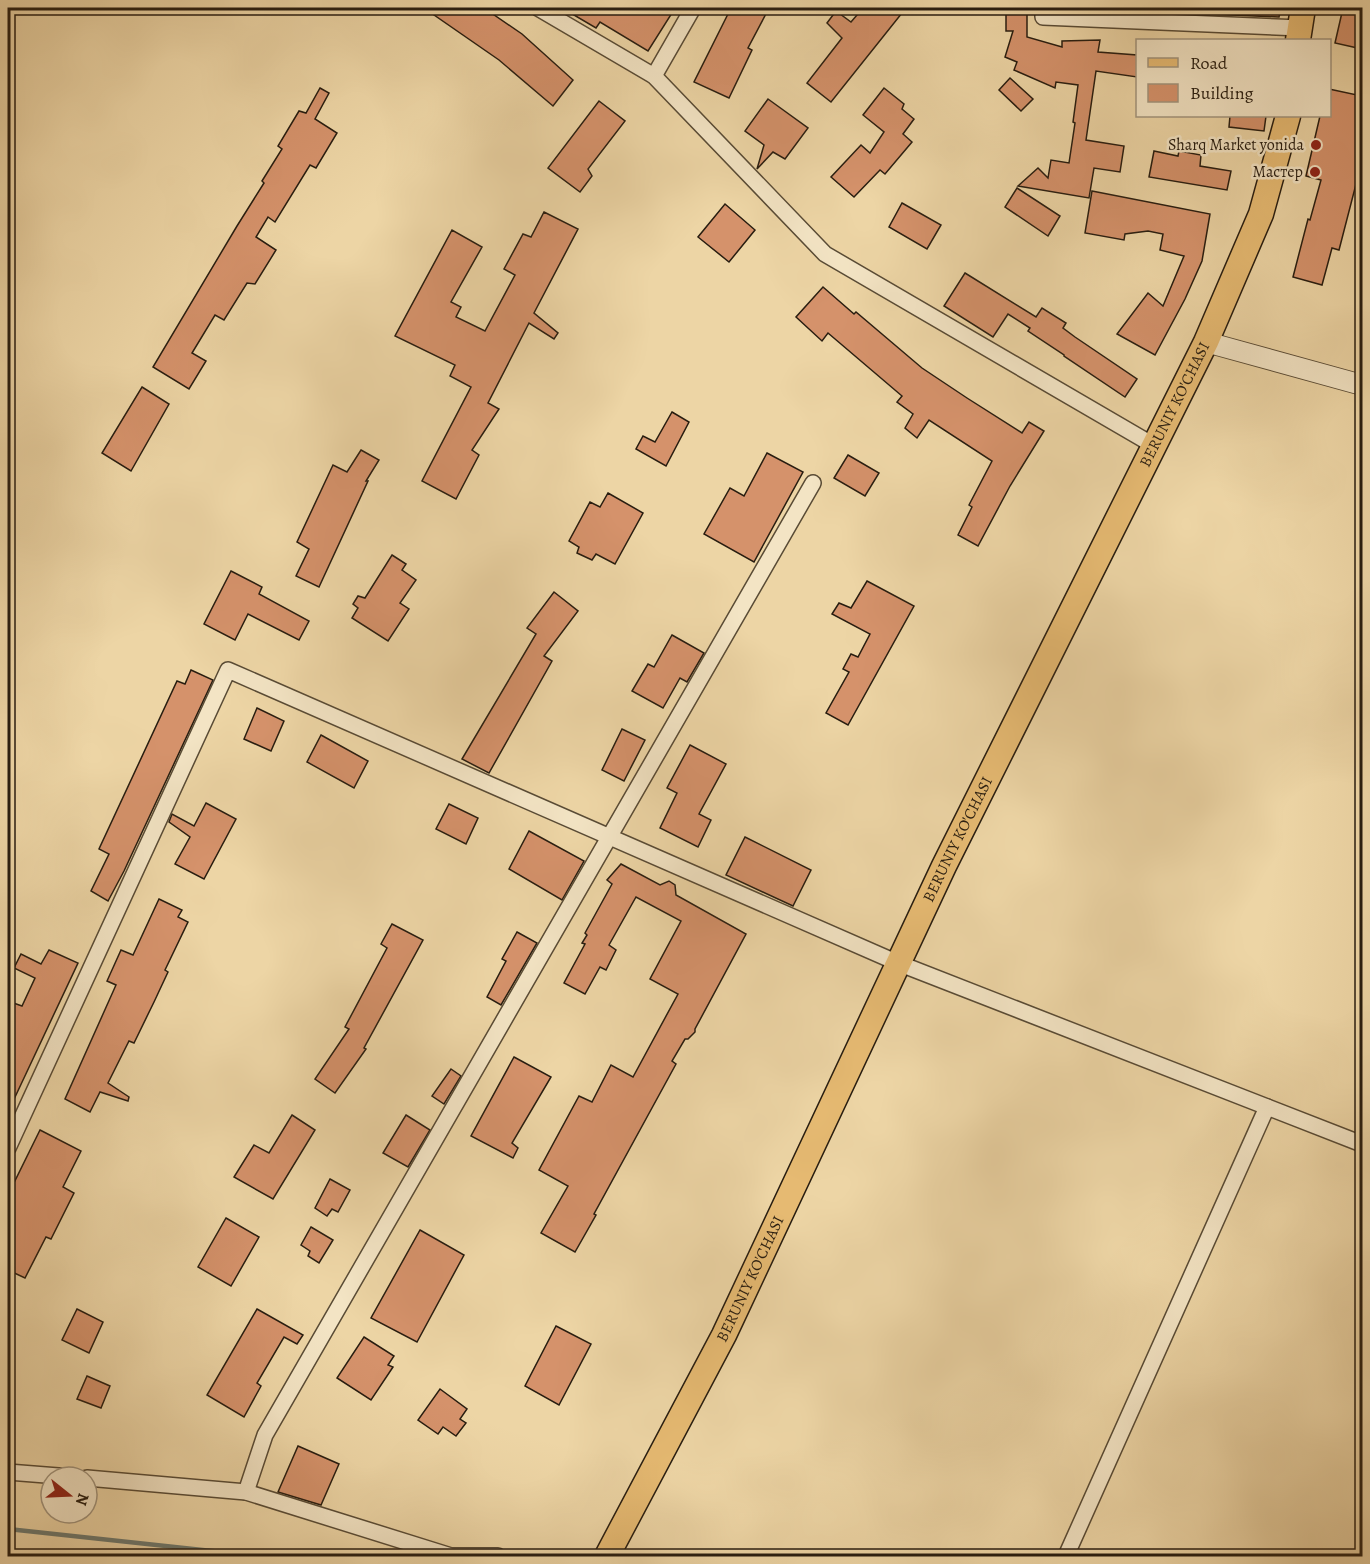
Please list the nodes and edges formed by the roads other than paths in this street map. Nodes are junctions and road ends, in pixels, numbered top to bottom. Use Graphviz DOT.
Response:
graph roads {
  1 [pos="538,8"];
  2 [pos="693,8"];
  3 [pos="1043,8"];
  4 [pos="1301,25"];
  5 [pos="654,76"];
  6 [pos="1288,117"];
  7 [pos="1206,342"];
  8 [pos="1362,385"];
  9 [pos="1153,445"];
  10 [pos="813,483"];
  11 [pos="608,836"];
  12 [pos="898,963"];
  13 [pos="1267,1107"];
  14 [pos="13,1120"];
  15 [pos="1362,1144"];
  16 [pos="8,1148"];
  17 [pos="8,1472"];
  18 [pos="39,1474"];
  19 [pos="99,1479"];
  20 [pos="246,1492"];
  21 [pos="498,1557"];
  22 [pos="607,1557"];
  23 [pos="1066,1557"];
  1 -- 5 [label="street"];
  2 -- 5 [label="street"];
  3 -- 4 [label="street"];
  5 -- 9 [label="street"];
  6 -- 7 [label="main road, BERUNIY KO'CHASI"];
  7 -- 8 [label="street"];
  7 -- 9 [label="main road, BERUNIY KO'CHASI"];
  9 -- 12 [label="main road, BERUNIY KO'CHASI"];
  10 -- 11 [label="street"];
  11 -- 12 [label="street"];
  11 -- 14 [label="street"];
  11 -- 20 [label="street"];
  12 -- 13 [label="street"];
  12 -- 22 [label="main road, BERUNIY KO'CHASI"];
  13 -- 15 [label="street"];
  13 -- 23 [label="street"];
  14 -- 16 [label="street"];
  17 -- 18 [label="street"];
  19 -- 20 [label="street"];
  20 -- 21 [label="street"];
}
